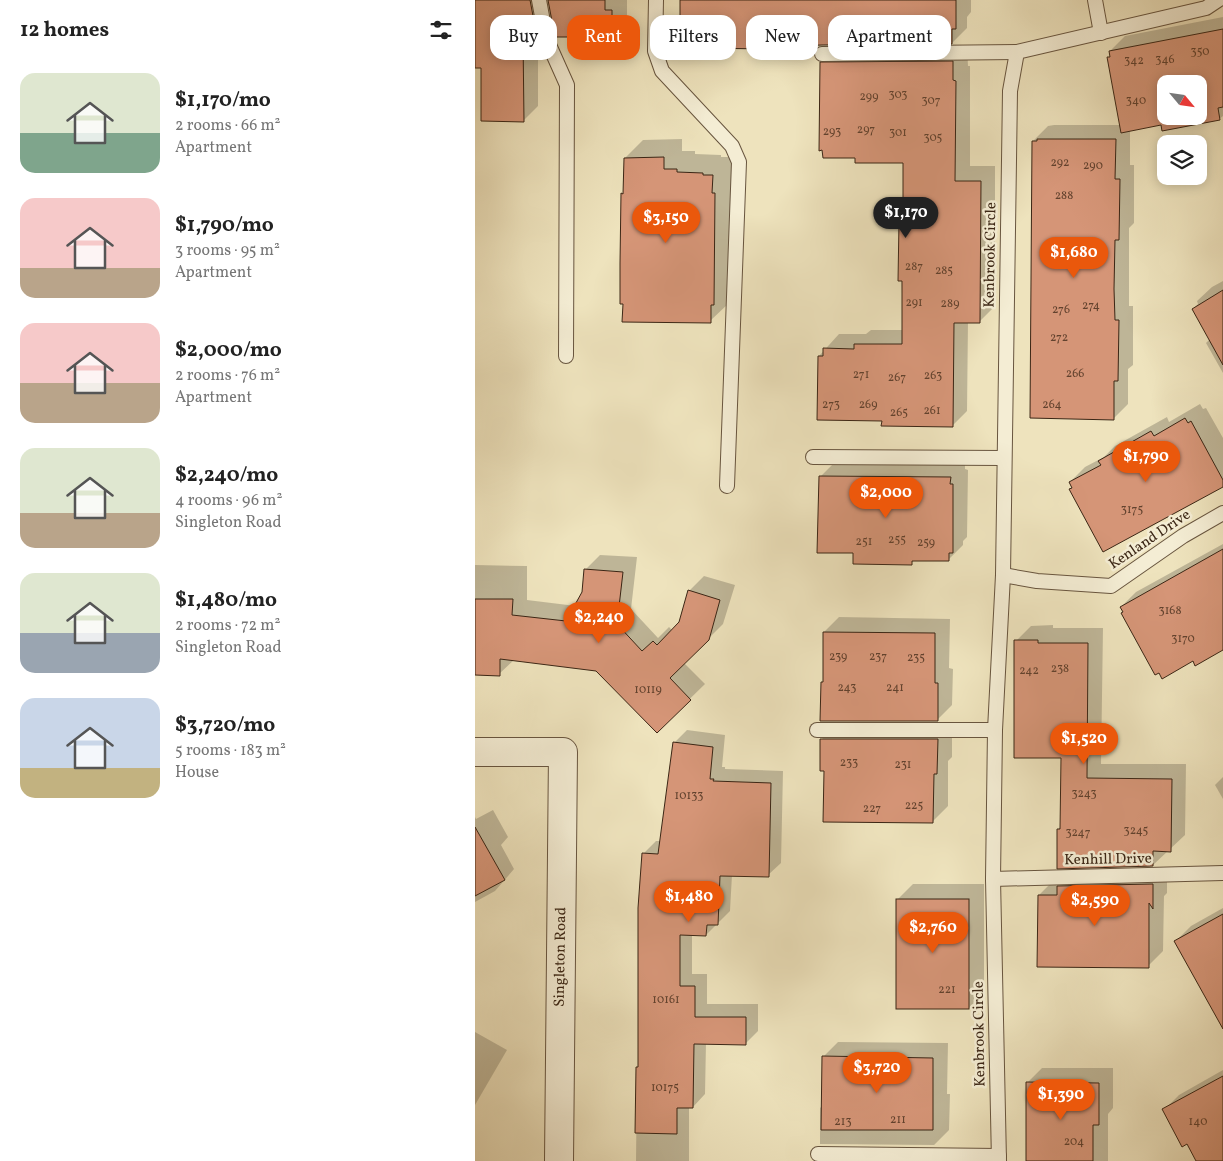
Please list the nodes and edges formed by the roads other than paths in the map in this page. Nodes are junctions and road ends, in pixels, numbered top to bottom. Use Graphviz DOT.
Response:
graph roads {
  1 [pos="539,0"];
  2 [pos="656,0"];
  3 [pos="1095,0"];
  4 [pos="1218,0"];
  5 [pos="1101,33"];
  6 [pos="1017,52"];
  7 [pos="822,54"];
  8 [pos="566,356"];
  9 [pos="813,457"];
  10 [pos="1003,458"];
  11 [pos="727,486"];
  12 [pos="1223,512"];
  13 [pos="1003,575"];
  14 [pos="817,730"];
  15 [pos="995,730"];
  16 [pos="475,752"];
  17 [pos="1223,873"];
  18 [pos="993,879"];
  19 [pos="818,1154"];
  20 [pos="999,1158"];
  21 [pos="559,1161"];
  1 -- 8 [label="lane"];
  2 -- 11 [label="lane"];
  3 -- 5 [label="lane"];
  4 -- 5 [label="lane"];
  5 -- 6 [label="lane"];
  6 -- 7 [label="lane"];
  6 -- 10 [label="lane, Kenbrook Circle"];
  9 -- 10 [label="lane"];
  10 -- 13 [label="lane, Kenbrook Circle"];
  12 -- 13 [label="lane, Kenland Drive"];
  13 -- 15 [label="lane, Kenbrook Circle"];
  14 -- 15 [label="lane"];
  15 -- 18 [label="lane, Kenbrook Circle"];
  16 -- 21 [label="street, Singleton Road"];
  17 -- 18 [label="lane, Kenhill Drive"];
  18 -- 20 [label="lane, Kenbrook Circle"];
  19 -- 20 [label="lane, Kenbrook Circle"];
}
